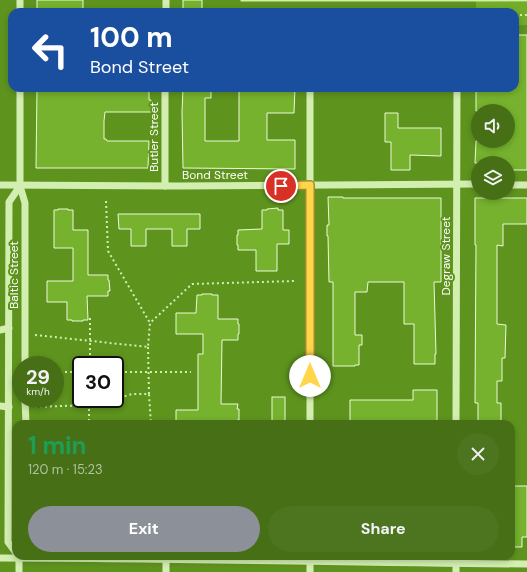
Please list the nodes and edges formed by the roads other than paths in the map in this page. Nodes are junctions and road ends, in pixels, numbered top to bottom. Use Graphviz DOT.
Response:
graph roads {
  1 [pos="20,92"];
  2 [pos="165,92"];
  3 [pos="310,92"];
  4 [pos="457,92"];
  5 [pos="457,184"];
  6 [pos="471,184"];
  7 [pos="515,184"];
  8 [pos="0,185"];
  9 [pos="310,185"];
  10 [pos="527,185"];
  11 [pos="20,186"];
  12 [pos="165,186"];
  13 [pos="9,328"];
  14 [pos="0,330"];
  15 [pos="25,356"];
  16 [pos="0,406"];
  17 [pos="9,407"];
  18 [pos="26,408"];
  19 [pos="26,420"];
  20 [pos="310,420"];
  21 [pos="456,420"];
  22 [pos="12,548"];
  23 [pos="12,557"];
  24 [pos="0,558"];
  25 [pos="18,560"];
  26 [pos="166,560"];
  27 [pos="310,560"];
  28 [pos="456,560"];
  29 [pos="527,564"];
  30 [pos="19,572"];
  31 [pos="166,572"];
  32 [pos="310,572"];
  33 [pos="456,572"];
  1 -- 11 [label="street, Baltic Street"];
  2 -- 12 [label="street, Butler Street"];
  3 -- 9 [label="street"];
  4 -- 5 [label="street, Degraw Street"];
  5 -- 6 [label="street, Bond Street"];
  5 -- 9 [label="street, Bond Street"];
  5 -- 21 [label="street, Degraw Street"];
  7 -- 10 [label="street"];
  8 -- 11 [label="street, Bond Street"];
  9 -- 12 [label="street, Bond Street"];
  9 -- 20 [label="street"];
  11 -- 12 [label="street, Bond Street"];
  11 -- 13 [label="street, Baltic Street"];
  11 -- 15 [label="street, Baltic Street"];
  13 -- 14 [label="street"];
  13 -- 17 [label="street, Baltic Street"];
  16 -- 17 [label="street"];
  17 -- 22 [label="street, Baltic Street"];
  18 -- 19 [label="street"];
  23 -- 24 [label="street"];
  25 -- 30 [label="street, Baltic Street"];
  26 -- 31 [label="street"];
  27 -- 32 [label="street"];
  28 -- 29 [label="street"];
  28 -- 33 [label="street"];
}
